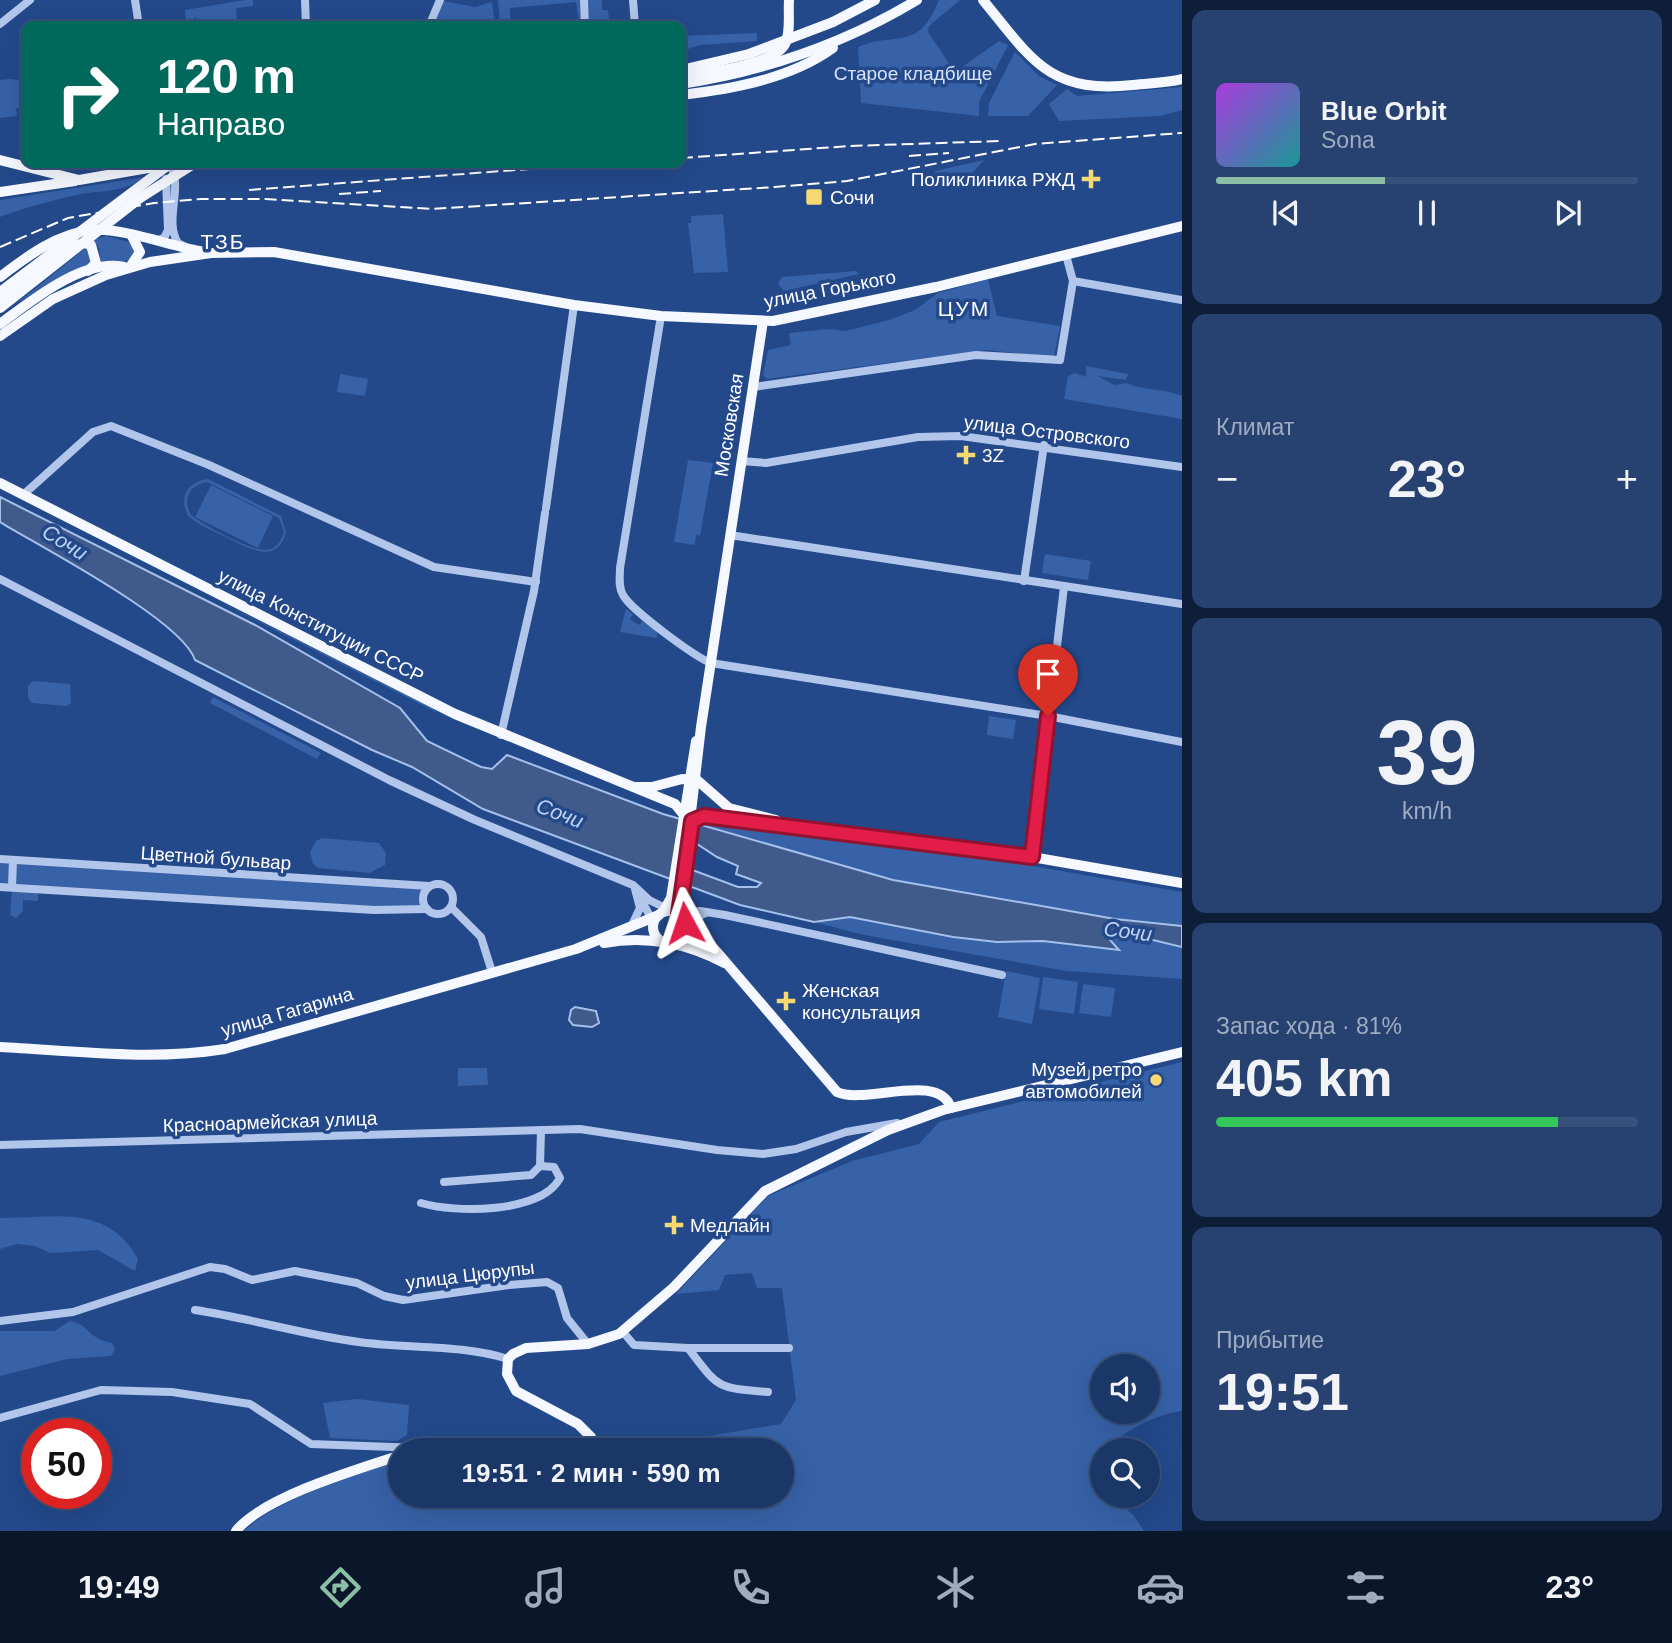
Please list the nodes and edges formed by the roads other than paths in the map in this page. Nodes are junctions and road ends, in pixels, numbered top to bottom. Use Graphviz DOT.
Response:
graph roads {
  1 [pos="30,0"];
  2 [pos="135,0"];
  3 [pos="305,0"];
  4 [pos="440,0"];
  5 [pos="584,0"];
  6 [pos="634,0"];
  7 [pos="789,0"];
  8 [pos="875,0"];
  9 [pos="917,0"];
  10 [pos="983,0"];
  11 [pos="138,21"];
  12 [pos="306,21"];
  13 [pos="431,21"];
  14 [pos="585,21"];
  15 [pos="635,21"];
  16 [pos="0,24"];
  17 [pos="848,37"];
  18 [pos="686,69"];
  19 [pos="686,76"];
  20 [pos="1182,79"];
  21 [pos="686,83"];
  22 [pos="686,94"];
  23 [pos="0,160"];
  24 [pos="21,165"];
  25 [pos="32,168"];
  26 [pos="136,168"];
  27 [pos="148,168"];
  28 [pos="160,168"];
  29 [pos="165,168"];
  30 [pos="169,168"];
  31 [pos="178,168"];
  32 [pos="187,168"];
  33 [pos="132,172"];
  34 [pos="174,174"];
  35 [pos="79,180"];
  36 [pos="0,192"];
  37 [pos="1182,226"];
  38 [pos="93,230"];
  39 [pos="131,236"];
  40 [pos="151,242"];
  41 [pos="70,247"];
  42 [pos="211,253"];
  43 [pos="1066,255"];
  44 [pos="129,268"];
  45 [pos="87,271"];
  46 [pos="0,277"];
  47 [pos="1073,281"];
  48 [pos="0,292"];
  49 [pos="0,300"];
  50 [pos="1182,300"];
  51 [pos="574,305"];
  52 [pos="0,308"];
  53 [pos="661,316"];
  54 [pos="763,321"];
  55 [pos="0,324"];
  56 [pos="0,336"];
  57 [pos="753,387"];
  58 [pos="1044,445"];
  59 [pos="741,461"];
  60 [pos="1182,467"];
  61 [pos="0,483"];
  62 [pos="23,495"];
  63 [pos="730,535"];
  64 [pos="0,579"];
  65 [pos="1024,580"];
  66 [pos="536,582"];
  67 [pos="1064,587"];
  68 [pos="1182,604"];
  69 [pos="711,663"];
  70 [pos="1048,716"];
  71 [pos="501,735"];
  72 [pos="1182,742"];
  73 [pos="693,780"];
  74 [pos="632,787"];
  75 [pos="686,818"];
  76 [pos="793,825"];
  77 [pos="1032,857"];
  78 [pos="0,859"];
  79 [pos="13,860"];
  80 [pos="1182,883"];
  81 [pos="429,886"];
  82 [pos="635,886"];
  83 [pos="0,887"];
  84 [pos="12,887"];
  85 [pos="674,892"];
  86 [pos="654,902"];
  87 [pos="451,907"];
  88 [pos="427,909"];
  89 [pos="667,916"];
  90 [pos="630,927"];
  91 [pos="665,942"];
  92 [pos="576,948"];
  93 [pos="728,965"];
  94 [pos="492,972"];
  95 [pos="1002,975"];
  96 [pos="0,1047"];
  97 [pos="1182,1052"];
  98 [pos="951,1108"];
  99 [pos="906,1122"];
  100 [pos="541,1130"];
  101 [pos="832,1138"];
  102 [pos="0,1145"];
  103 [pos="848,1151"];
  104 [pos="540,1166"];
  105 [pos="444,1182"];
  106 [pos="421,1203"];
  107 [pos="195,1310"];
  108 [pos="0,1321"];
  109 [pos="623,1332"];
  110 [pos="587,1344"];
  111 [pos="688,1348"];
  112 [pos="789,1348"];
  113 [pos="508,1359"];
  114 [pos="768,1392"];
  115 [pos="0,1418"];
  116 [pos="591,1438"];
  117 [pos="388,1448"];
  118 [pos="388,1459"];
  119 [pos="236,1531"];
  1 -- 16 [label="street"];
  2 -- 11 [label="street"];
  3 -- 12 [label="street"];
  4 -- 13 [label="street"];
  5 -- 14 [label="street"];
  6 -- 15 [label="street"];
  7 -- 19 [label="main road"];
  8 -- 18 [label="main road, bridge"];
  9 -- 17 [label="main road"];
  10 -- 20 [label="main road"];
  17 -- 21 [label="main road"];
  17 -- 22 [label="main road"];
  23 -- 24 [label="main road"];
  25 -- 35 [label="main road"];
  26 -- 33 [label="street"];
  27 -- 33 [label="main road"];
  28 -- 48 [label="main road, bridge"];
  29 -- 40 [label="street"];
  30 -- 34 [label="street"];
  31 -- 34 [label="street"];
  32 -- 52 [label="main road, bridge"];
  33 -- 35 [label="main road"];
  34 -- 42 [label="street"];
  35 -- 36 [label="main road"];
  37 -- 43 [label="main road, улица Горького"];
  38 -- 39 [label="main road"];
  38 -- 41 [label="main road"];
  38 -- 46 [label="main road"];
  39 -- 40 [label="main road"];
  39 -- 44 [label="main road"];
  40 -- 42 [label="main road"];
  41 -- 45 [label="main road"];
  41 -- 49 [label="main road"];
  42 -- 44 [label="main road"];
  42 -- 51 [label="main road, улица Горького"];
  43 -- 47 [label="street"];
  43 -- 54 [label="main road, улица Горького"];
  44 -- 45 [label="main road"];
  44 -- 56 [label="main road"];
  45 -- 55 [label="main road"];
  47 -- 50 [label="street"];
  47 -- 57 [label="street"];
  51 -- 53 [label="main road, улица Горького"];
  51 -- 66 [label="street"];
  53 -- 54 [label="main road, улица Горького"];
  53 -- 69 [label="street"];
  54 -- 57 [label="main road, Московская"];
  57 -- 59 [label="main road, Московская"];
  58 -- 59 [label="street, улица Островского"];
  58 -- 60 [label="street, улица Островского"];
  58 -- 65 [label="street"];
  59 -- 63 [label="main road, Московская"];
  61 -- 62 [label="main road, улица Конституции СССР"];
  62 -- 66 [label="street"];
  62 -- 71 [label="main road, улица Конституции СССР"];
  63 -- 65 [label="street"];
  63 -- 69 [label="main road, Московская"];
  64 -- 82 [label="street"];
  65 -- 67 [label="street"];
  66 -- 71 [label="street"];
  67 -- 68 [label="street"];
  67 -- 70 [label="street"];
  69 -- 70 [label="street"];
  69 -- 73 [label="main road, Московская"];
  70 -- 72 [label="street"];
  70 -- 77 [label="street"];
  71 -- 74 [label="main road, улица Конституции СССР"];
  73 -- 74 [label="main road"];
  73 -- 75 [label="main road, Московская"];
  73 -- 76 [label="main road"];
  74 -- 75 [label="main road, улица Конституции СССР"];
  75 -- 76 [label="main road"];
  75 -- 85 [label="main road, Московская"];
  76 -- 77 [label="main road"];
  77 -- 80 [label="main road"];
  78 -- 79 [label="street, Цветной бульвар"];
  79 -- 81 [label="street, Цветной бульвар"];
  79 -- 84 [label="street"];
  81 -- 87 [label="street"];
  81 -- 88 [label="street"];
  82 -- 86 [label="street"];
  82 -- 89 [label="street"];
  82 -- 90 [label="street"];
  83 -- 84 [label="street"];
  84 -- 88 [label="street"];
  85 -- 86 [label="street"];
  85 -- 89 [label="main road, Московская"];
  86 -- 89 [label="street"];
  87 -- 88 [label="street"];
  87 -- 94 [label="street"];
  89 -- 90 [label="main road"];
  89 -- 91 [label="main road"];
  89 -- 91 [label="main road"];
  89 -- 93 [label="main road"];
  89 -- 95 [label="street"];
  90 -- 92 [label="main road"];
  91 -- 92 [label="main road"];
  91 -- 93 [label="main road"];
  92 -- 94 [label="main road, улица Гагарина"];
  93 -- 98 [label="main road"];
  94 -- 96 [label="main road, улица Гагарина"];
  97 -- 98 [label="main road"];
  98 -- 99 [label="main road"];
  99 -- 101 [label="street, Красноармейская улица"];
  99 -- 103 [label="main road"];
  100 -- 101 [label="street, Красноармейская улица"];
  100 -- 102 [label="street, Красноармейская улица"];
  100 -- 104 [label="street"];
  101 -- 103 [label="street"];
  103 -- 109 [label="main road"];
  104 -- 105 [label="street"];
  104 -- 106 [label="street"];
  107 -- 113 [label="street"];
  108 -- 110 [label="street, улица Цюрупы"];
  109 -- 110 [label="main road"];
  109 -- 111 [label="street"];
  110 -- 113 [label="main road"];
  111 -- 112 [label="street"];
  111 -- 114 [label="street"];
  113 -- 116 [label="main road"];
  115 -- 117 [label="street"];
  118 -- 119 [label="main road"];
}
